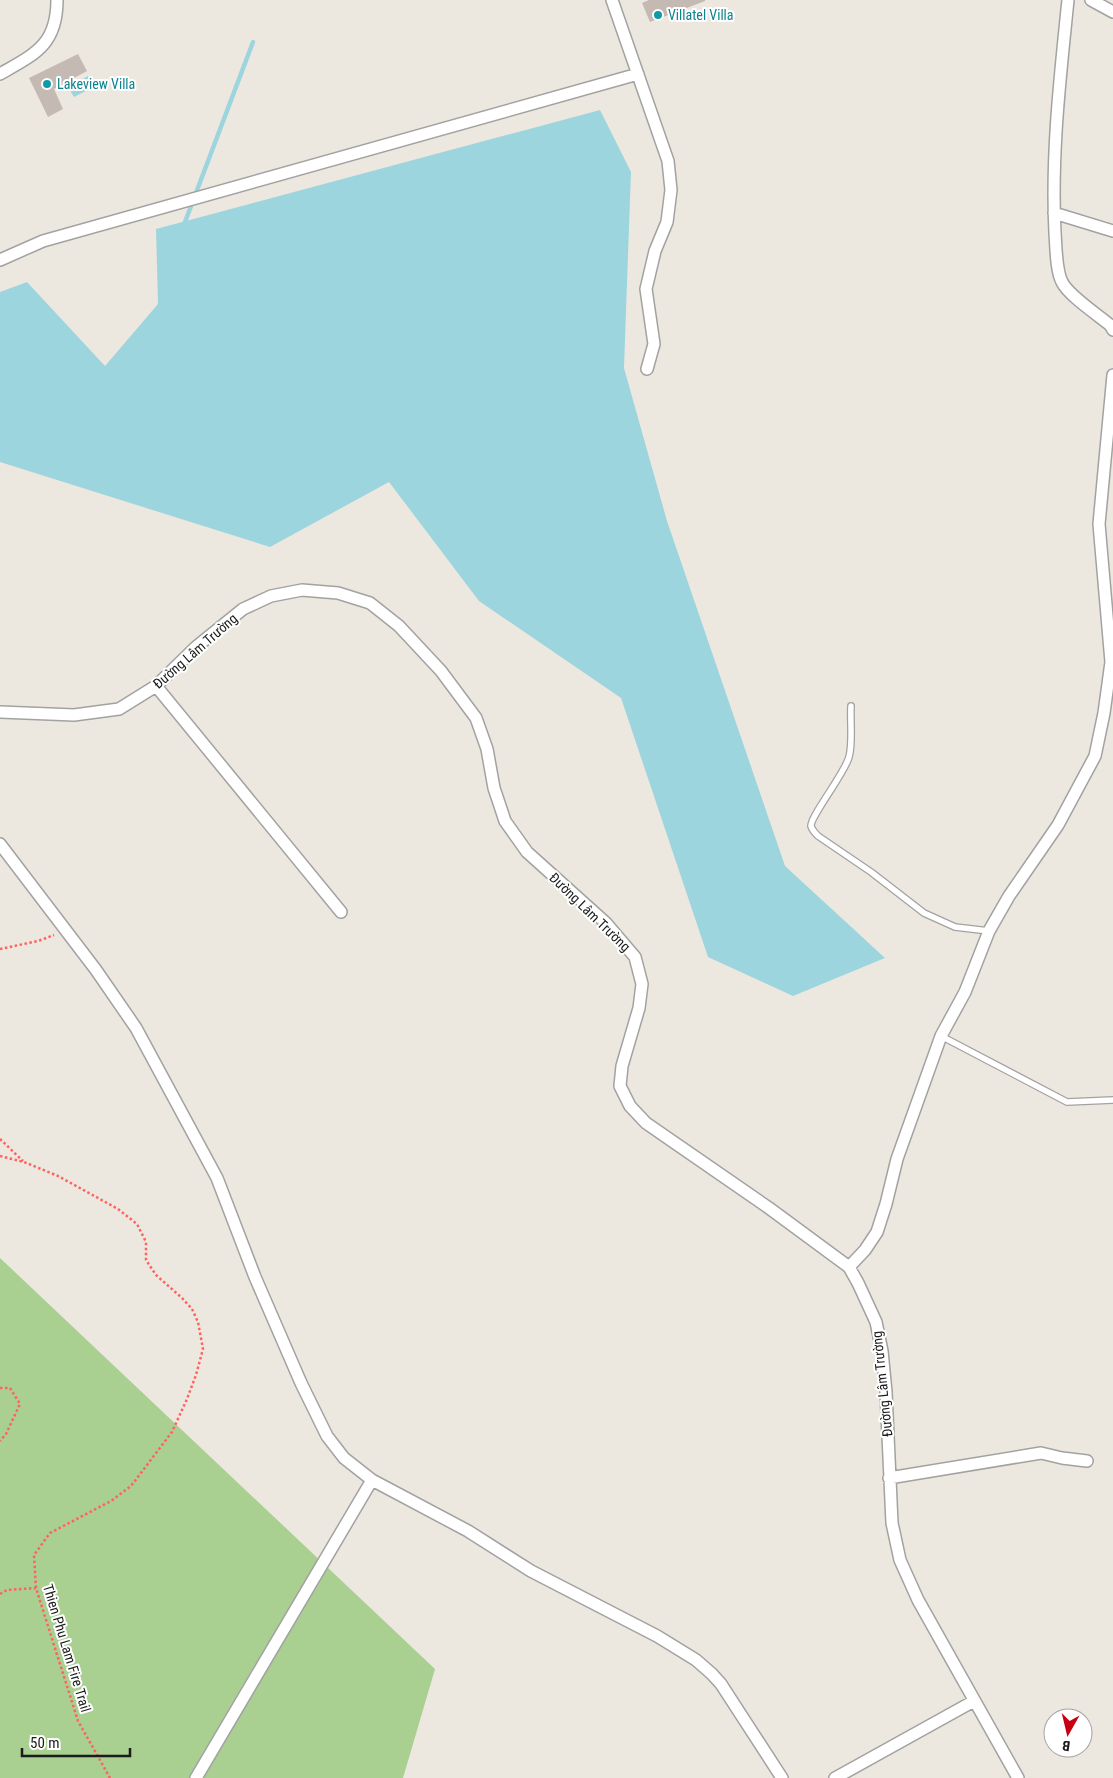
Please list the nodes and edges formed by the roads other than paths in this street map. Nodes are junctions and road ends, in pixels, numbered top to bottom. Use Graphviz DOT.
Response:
graph roads {
  1 [pos="57,0"];
  2 [pos="612,0"];
  3 [pos="1068,0"];
  4 [pos="1091,0"];
  5 [pos="1113,12"];
  6 [pos="0,74"];
  7 [pos="638,74"];
  8 [pos="1054,213"];
  9 [pos="1113,231"];
  10 [pos="0,260"];
  11 [pos="1113,330"];
  12 [pos="648,370"];
  13 [pos="1113,375"];
  14 [pos="1112,663"];
  15 [pos="156,686"];
  16 [pos="851,706"];
  17 [pos="0,712"];
  18 [pos="0,844"];
  19 [pos="341,912"];
  20 [pos="989,931"];
  21 [pos="941,1036"];
  22 [pos="1113,1100"];
  23 [pos="849,1267"];
  24 [pos="1087,1460"];
  25 [pos="889,1478"];
  26 [pos="372,1480"];
  27 [pos="974,1701"];
  28 [pos="196,1778"];
  29 [pos="782,1778"];
  30 [pos="835,1778"];
  31 [pos="1018,1778"];
  1 -- 6 [label="street"];
  2 -- 7 [label="street"];
  3 -- 8 [label="street"];
  4 -- 5 [label="street"];
  7 -- 10 [label="street"];
  7 -- 12 [label="street"];
  8 -- 9 [label="street"];
  8 -- 11 [label="street"];
  13 -- 14 [label="street"];
  14 -- 20 [label="street"];
  15 -- 17 [label="street, Đường Lâm Trường"];
  15 -- 19 [label="street"];
  15 -- 23 [label="street, Đường Lâm Trường"];
  16 -- 20 [label="lane"];
  18 -- 26 [label="street"];
  20 -- 21 [label="street"];
  21 -- 22 [label="lane"];
  21 -- 23 [label="street"];
  23 -- 25 [label="street, Đường Lâm Trường"];
  24 -- 25 [label="street"];
  25 -- 27 [label="street, Đường Lâm Trường"];
  26 -- 28 [label="street"];
  26 -- 29 [label="street"];
  27 -- 30 [label="street"];
  27 -- 31 [label="street, Đường Lâm Trường"];
}
